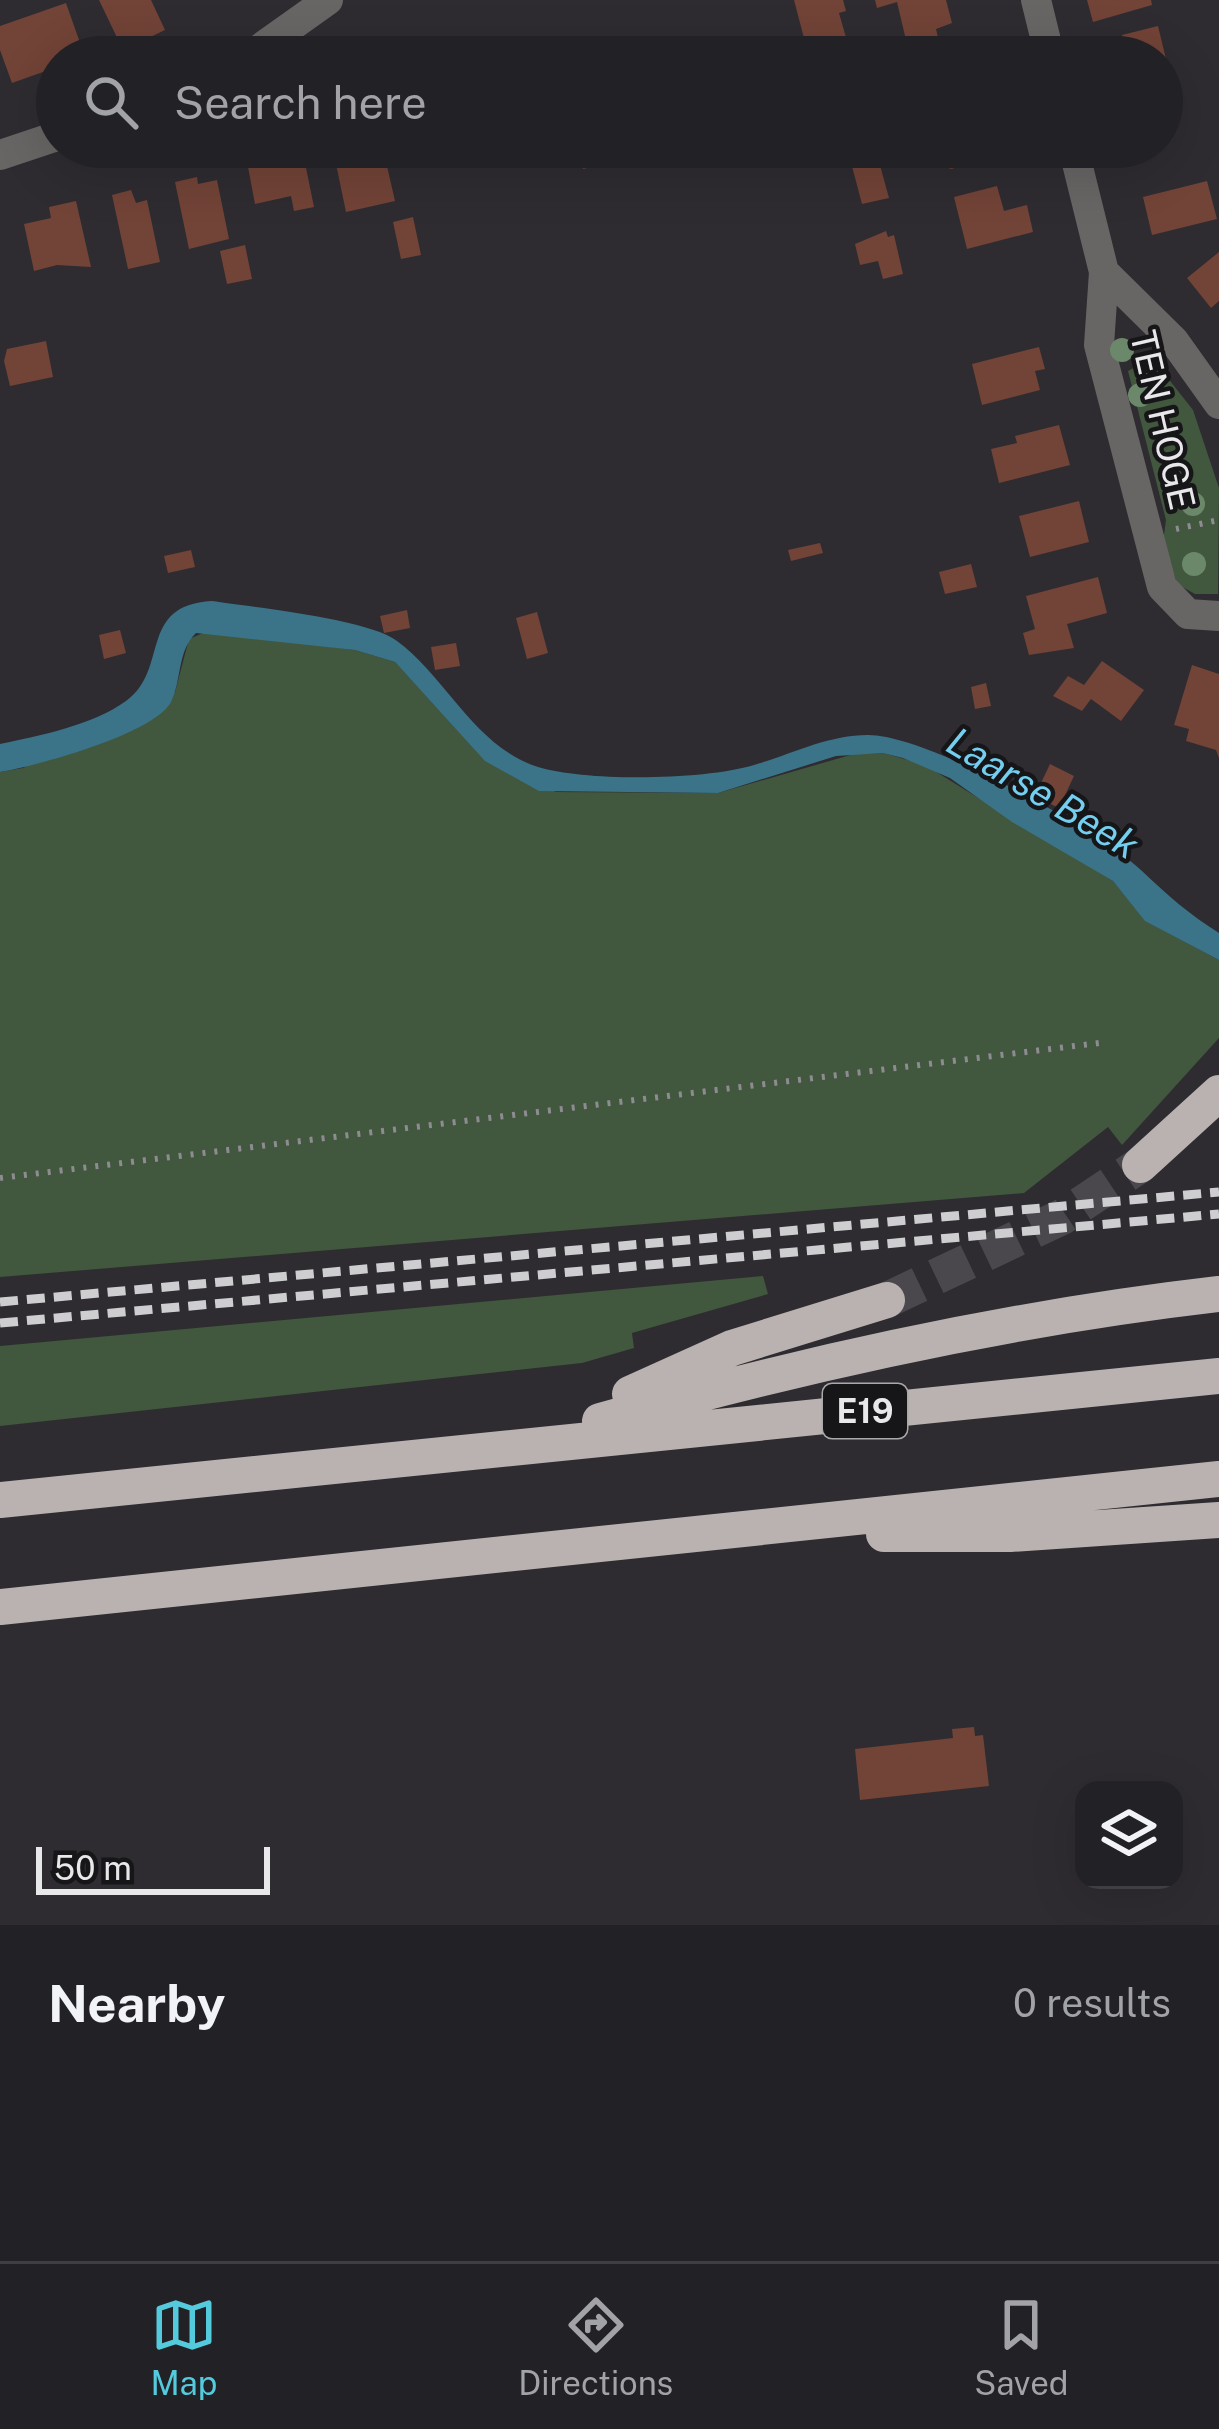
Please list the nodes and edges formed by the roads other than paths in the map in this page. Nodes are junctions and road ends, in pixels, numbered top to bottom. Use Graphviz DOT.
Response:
graph roads {
  1 [pos="328,0"];
  2 [pos="1036,0"];
  3 [pos="277,36"];
  4 [pos="1045,36"];
  5 [pos="36,143"];
  6 [pos="0,154"];
  7 [pos="1078,168"];
  8 [pos="1104,272"];
  9 [pos="1219,404"];
  10 [pos="1219,616"];
  11 [pos="1219,1093"];
  12 [pos="1140,1165"];
  13 [pos="1219,1294"];
  14 [pos="887,1300"];
  15 [pos="1219,1376"];
  16 [pos="511,1447"];
  17 [pos="1219,1479"];
  18 [pos="0,1500"];
  19 [pos="1219,1520"];
  20 [pos="688,1534"];
  21 [pos="0,1607"];
  1 -- 3 [label="street"];
  2 -- 4 [label="street"];
  5 -- 6 [label="street"];
  7 -- 8 [label="street, TEN HOGE"];
  8 -- 9 [label="street, TEN HOGE"];
  8 -- 10 [label="street, TEN HOGE"];
  11 -- 12 [label="highway"];
  13 -- 16 [label="highway"];
  14 -- 16 [label="highway"];
  15 -- 16 [label="highway, E19"];
  16 -- 18 [label="highway, E19"];
  17 -- 20 [label="highway"];
  19 -- 20 [label="highway"];
  20 -- 21 [label="highway"];
}
